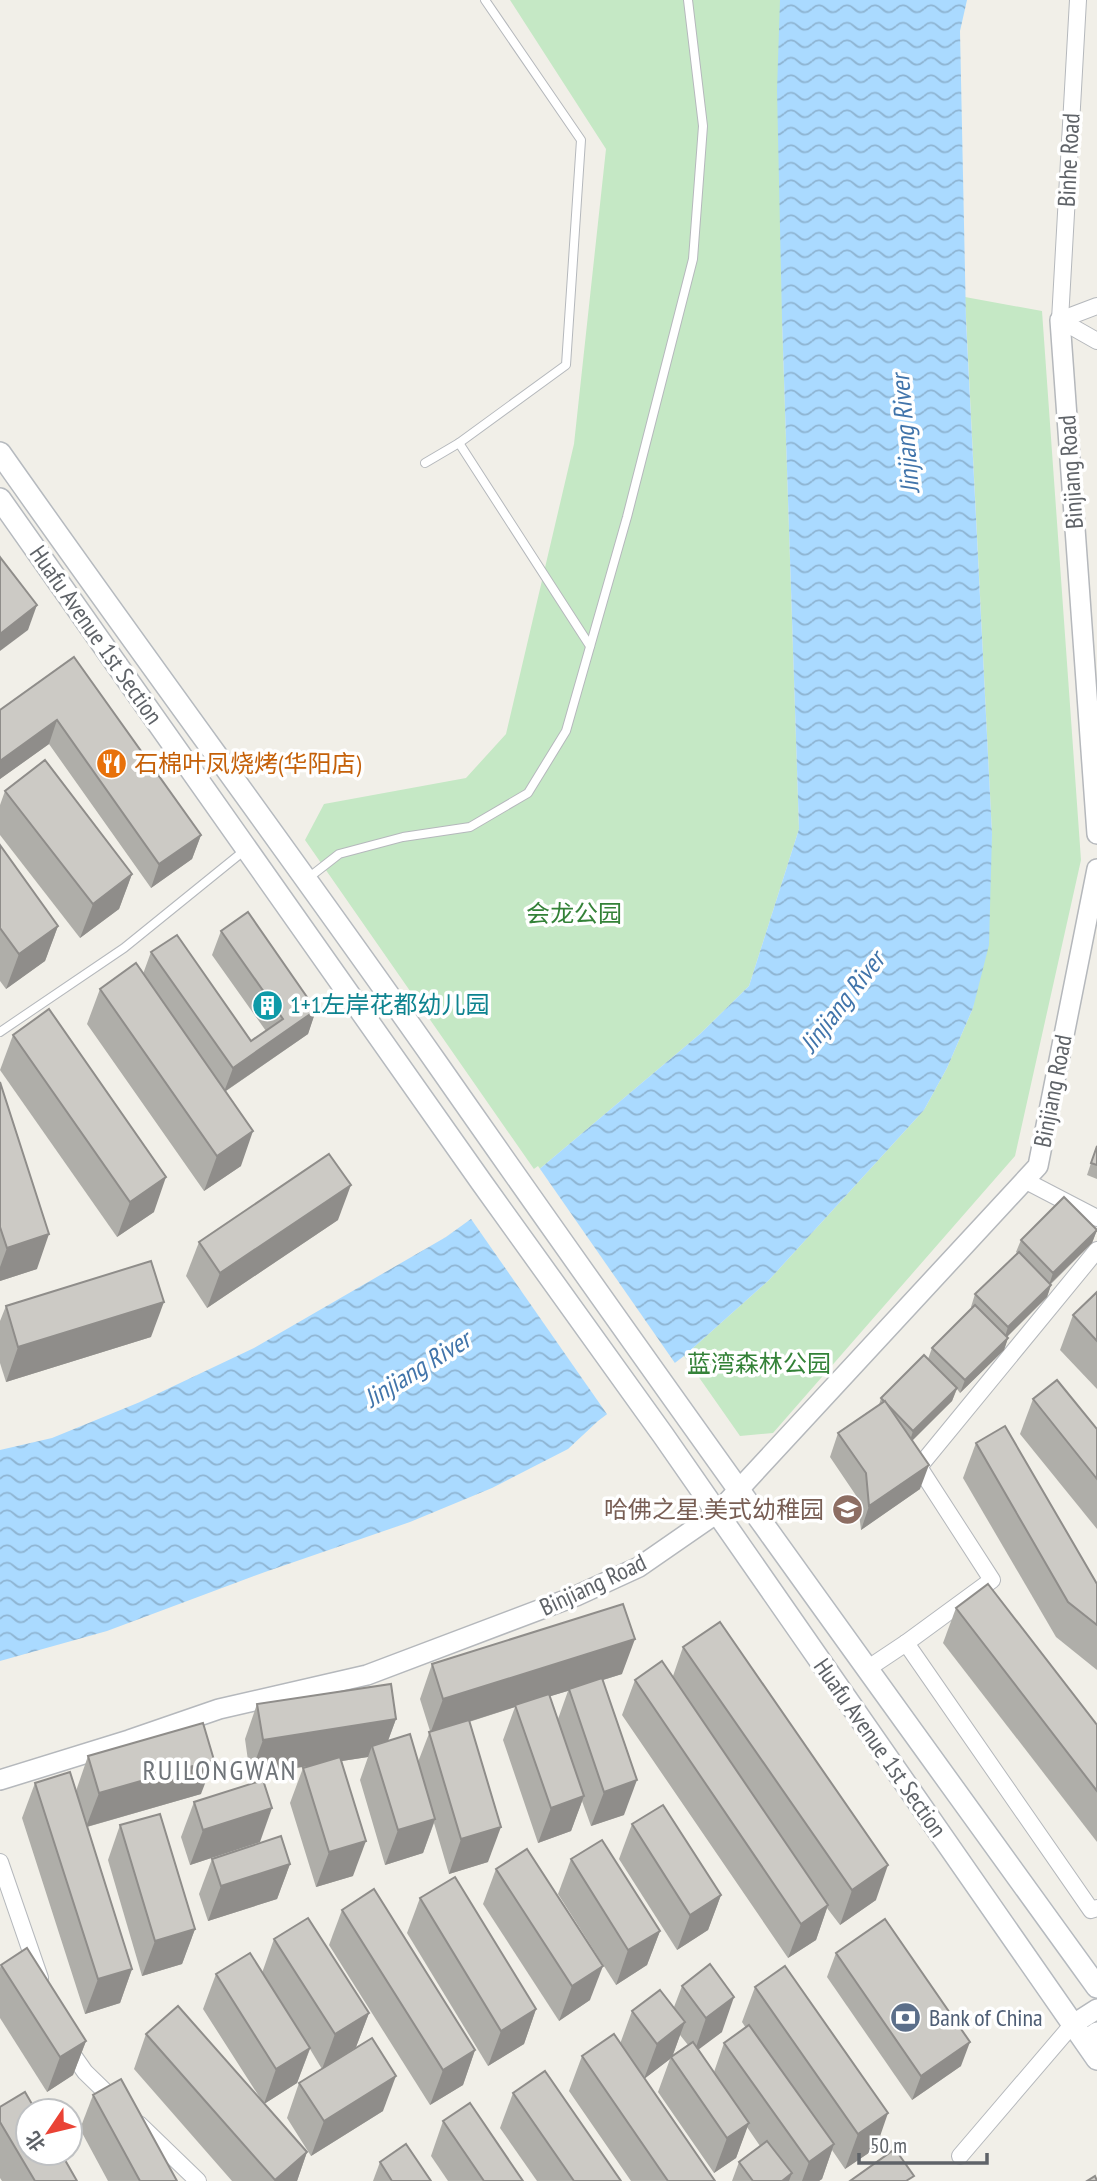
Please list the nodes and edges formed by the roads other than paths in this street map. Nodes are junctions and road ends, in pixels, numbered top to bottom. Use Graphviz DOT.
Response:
graph roads {
  1 [pos="485,0"];
  2 [pos="688,0"];
  3 [pos="1078,0"];
  4 [pos="1097,306"];
  5 [pos="1060,320"];
  6 [pos="1097,341"];
  7 [pos="459,443"];
  8 [pos="0,453"];
  9 [pos="425,463"];
  10 [pos="0,499"];
  11 [pos="590,646"];
  12 [pos="1097,834"];
  13 [pos="247,848"];
  14 [pos="1097,869"];
  15 [pos="305,880"];
  16 [pos="0,1032"];
  17 [pos="1026,1181"];
  18 [pos="1097,1218"];
  19 [pos="1097,1250"];
  20 [pos="741,1490"];
  21 [pos="717,1513"];
  22 [pos="906,1643"];
  23 [pos="867,1669"];
  24 [pos="0,1780"];
  25 [pos="0,1862"];
  26 [pos="1097,1908"];
  27 [pos="1097,1987"];
  28 [pos="47,1998"];
  29 [pos="1097,2009"];
  30 [pos="1085,2032"];
  31 [pos="60,2036"];
  32 [pos="1097,2059"];
  33 [pos="960,2156"];
  34 [pos="198,2181"];
  1 -- 7 [label="lane"];
  2 -- 11 [label="lane"];
  3 -- 5 [label="street, Binhe Road"];
  4 -- 5 [label="street"];
  5 -- 6 [label="street"];
  5 -- 12 [label="street, Binjiang Road"];
  7 -- 9 [label="lane"];
  7 -- 11 [label="lane"];
  8 -- 15 [label="main road"];
  10 -- 13 [label="main road, Huafu Avenue 1st Section"];
  11 -- 15 [label="lane"];
  13 -- 16 [label="lane"];
  13 -- 21 [label="main road, Huafu Avenue 1st Section"];
  14 -- 17 [label="street, Binjiang Road"];
  15 -- 20 [label="main road"];
  17 -- 18 [label="street"];
  17 -- 20 [label="street, Binjiang Road"];
  19 -- 22 [label="street"];
  20 -- 21 [label="street, Binjiang Road"];
  20 -- 23 [label="main road"];
  21 -- 24 [label="street, Binjiang Road"];
  21 -- 30 [label="main road, Huafu Avenue 1st Section"];
  22 -- 23 [label="street"];
  22 -- 26 [label="street"];
  23 -- 27 [label="main road"];
  25 -- 28 [label="street"];
  29 -- 30 [label="street"];
  30 -- 32 [label="main road, Huafu Avenue 1st Section"];
  30 -- 33 [label="street"];
  31 -- 34 [label="street"];
}
